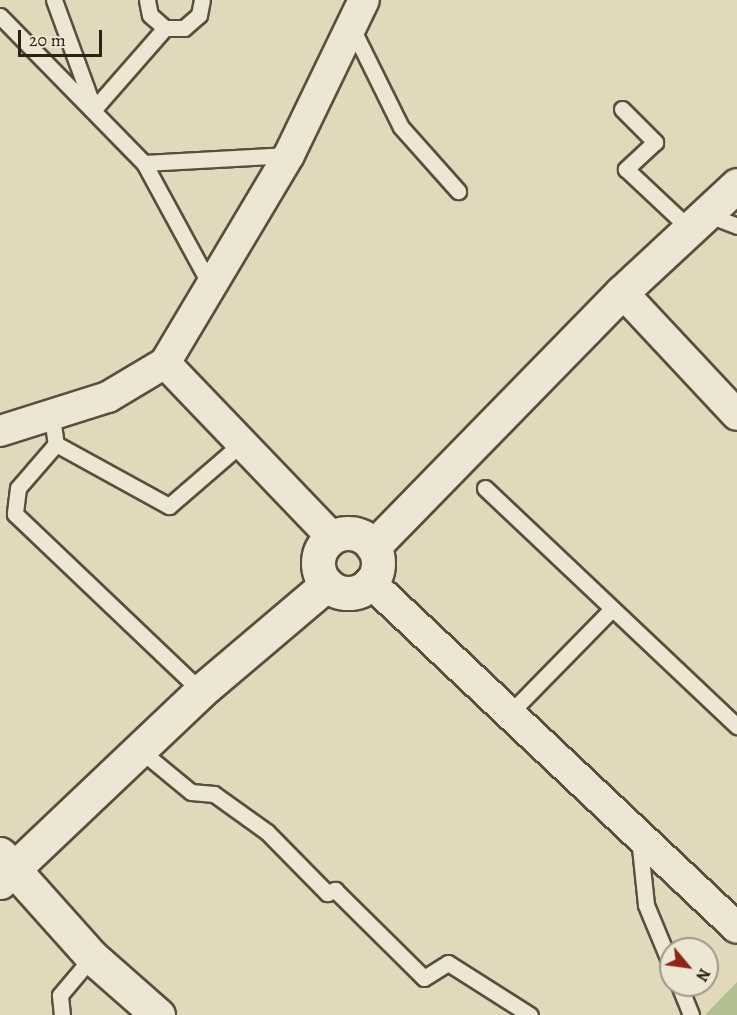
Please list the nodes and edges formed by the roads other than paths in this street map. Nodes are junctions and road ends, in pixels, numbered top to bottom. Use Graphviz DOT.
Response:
graph roads {
  1 [pos="54,0"];
  2 [pos="147,0"];
  3 [pos="202,0"];
  4 [pos="364,0"];
  5 [pos="0,16"];
  6 [pos="165,28"];
  7 [pos="351,28"];
  8 [pos="94,110"];
  9 [pos="622,110"];
  10 [pos="289,155"];
  11 [pos="144,163"];
  12 [pos="737,185"];
  13 [pos="458,190"];
  14 [pos="698,222"];
  15 [pos="737,226"];
  16 [pos="213,290"];
  17 [pos="622,292"];
  18 [pos="165,363"];
  19 [pos="737,415"];
  20 [pos="0,430"];
  21 [pos="54,430"];
  22 [pos="242,443"];
  23 [pos="485,488"];
  24 [pos="332,537"];
  25 [pos="373,547"];
  26 [pos="370,582"];
  27 [pos="327,584"];
  28 [pos="612,609"];
  29 [pos="201,691"];
  30 [pos="509,714"];
  31 [pos="737,726"];
  32 [pos="140,750"];
  33 [pos="638,831"];
  34 [pos="4,868"];
  35 [pos="737,928"];
  36 [pos="659,937"];
  37 [pos="92,957"];
  38 [pos="684,997"];
  39 [pos="62,1015"];
  40 [pos="158,1015"];
  41 [pos="530,1015"];
  42 [pos="691,1015"];
  1 -- 8 [label="lane"];
  2 -- 6 [label="lane"];
  3 -- 6 [label="lane"];
  4 -- 7 [label="street"];
  5 -- 8 [label="lane"];
  6 -- 8 [label="lane"];
  7 -- 10 [label="street"];
  7 -- 13 [label="lane"];
  8 -- 11 [label="lane"];
  9 -- 14 [label="lane"];
  10 -- 11 [label="lane"];
  10 -- 16 [label="street"];
  11 -- 16 [label="lane"];
  12 -- 14 [label="street"];
  14 -- 15 [label="lane"];
  14 -- 17 [label="street"];
  16 -- 18 [label="street"];
  17 -- 19 [label="street"];
  17 -- 25 [label="street"];
  18 -- 21 [label="street"];
  18 -- 22 [label="street"];
  20 -- 21 [label="street"];
  21 -- 22 [label="lane"];
  21 -- 29 [label="lane"];
  22 -- 24 [label="street"];
  23 -- 28 [label="lane"];
  24 -- 25 [label="street"];
  24 -- 27 [label="street"];
  25 -- 26 [label="street"];
  26 -- 27 [label="street"];
  26 -- 30 [label="street"];
  27 -- 29 [label="street"];
  28 -- 30 [label="lane"];
  28 -- 31 [label="lane"];
  29 -- 32 [label="street"];
  30 -- 33 [label="street"];
  32 -- 34 [label="street"];
  32 -- 41 [label="lane"];
  33 -- 35 [label="street"];
  33 -- 36 [label="lane"];
  34 -- 37 [label="street"];
  37 -- 39 [label="lane"];
  37 -- 40 [label="street"];
  38 -- 42 [label="lane"];
}
